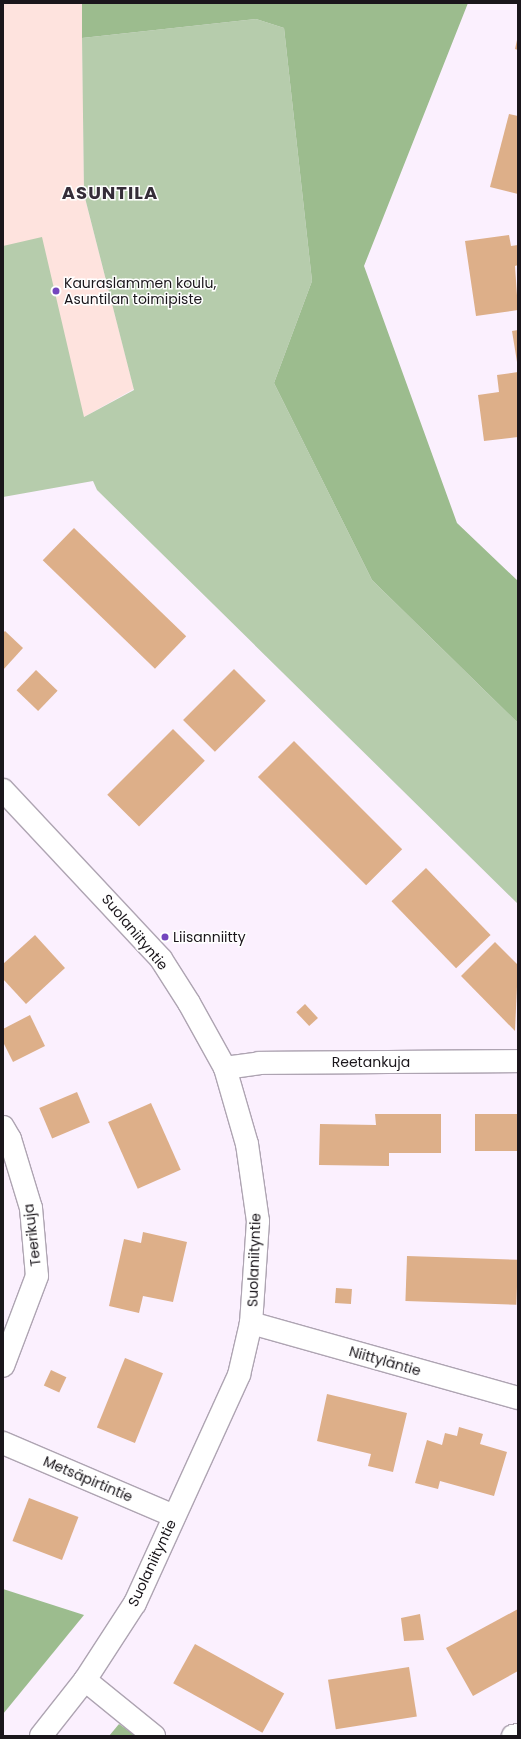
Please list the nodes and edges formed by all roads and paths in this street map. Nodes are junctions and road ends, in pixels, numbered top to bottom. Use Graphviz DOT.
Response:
graph roads {
  1 [pos="3,790"];
  2 [pos="518,1061"];
  3 [pos="224,1068"];
  4 [pos="3,1126"];
  5 [pos="251,1323"];
  6 [pos="3,1366"];
  7 [pos="518,1398"];
  8 [pos="3,1443"];
  9 [pos="174,1516"];
  10 [pos="84,1680"];
  11 [pos="518,1735"];
  12 [pos="41,1736"];
  13 [pos="154,1736"];
  14 [pos="513,1736"];
  1 -- 3 [label="street, Suolaniityntie"];
  2 -- 3 [label="street, Reetankuja"];
  3 -- 5 [label="street, Suolaniityntie"];
  4 -- 6 [label="street, Teerikuja"];
  5 -- 7 [label="street, Niittyläntie"];
  5 -- 9 [label="street, Suolaniityntie"];
  8 -- 9 [label="street, Metsäpirtintie"];
  9 -- 10 [label="street, Suolaniityntie"];
  10 -- 12 [label="street, Suolaniityntie"];
  10 -- 13 [label="street"];
  11 -- 14 [label="street"];
}
